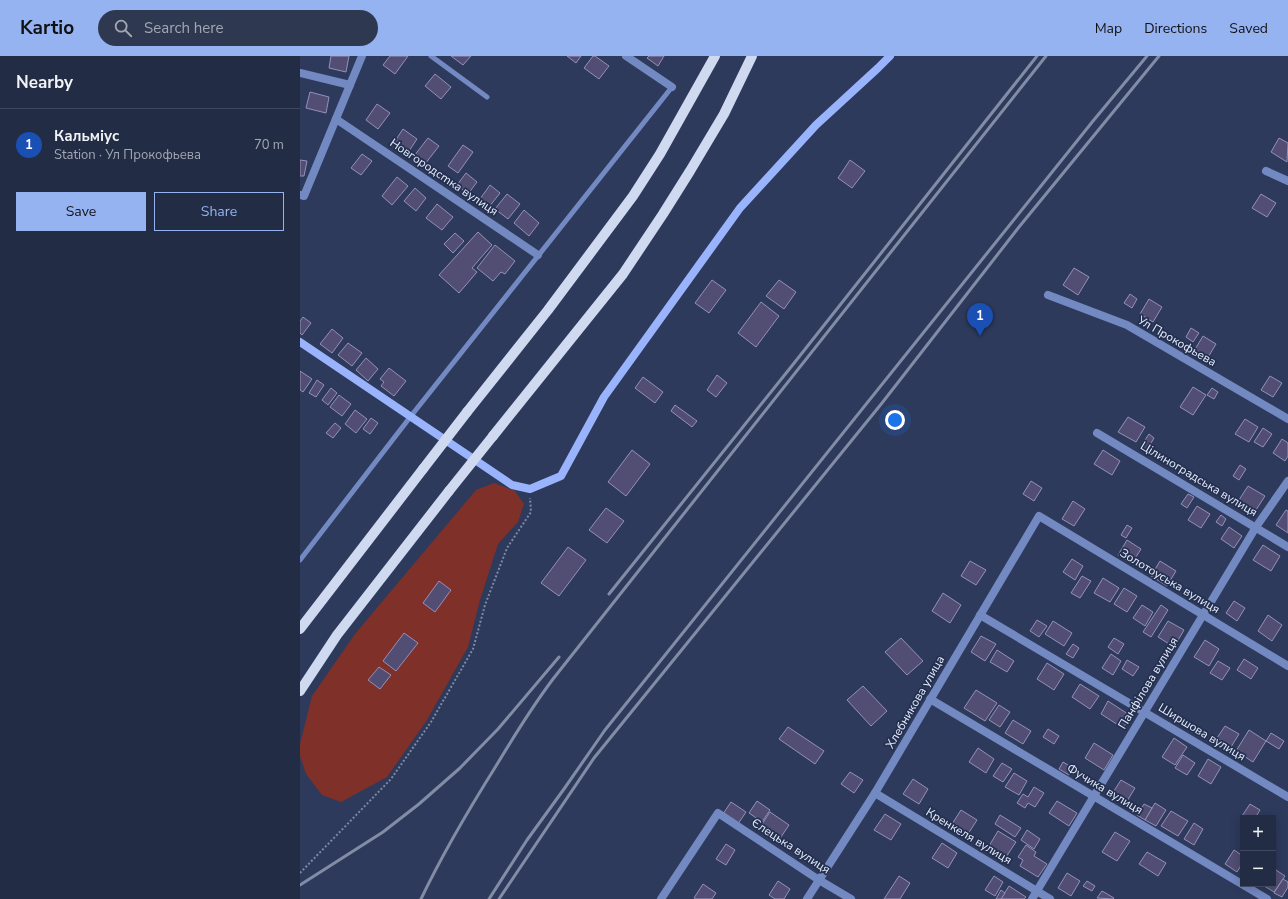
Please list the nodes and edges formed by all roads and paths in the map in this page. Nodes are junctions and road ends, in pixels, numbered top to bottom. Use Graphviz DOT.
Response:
graph roads {
  1 [pos="362,56"];
  2 [pos="431,56"];
  3 [pos="626,56"];
  4 [pos="715,56"];
  5 [pos="752,56"];
  6 [pos="890,56"];
  7 [pos="300,73"];
  8 [pos="350,85"];
  9 [pos="672,87"];
  10 [pos="487,97"];
  11 [pos="336,118"];
  12 [pos="1266,171"];
  13 [pos="1288,181"];
  14 [pos="302,195"];
  15 [pos="538,255"];
  16 [pos="1048,295"];
  17 [pos="300,342"];
  18 [pos="411,416"];
  19 [pos="1288,419"];
  20 [pos="1097,433"];
  21 [pos="1288,481"];
  22 [pos="530,489"];
  23 [pos="1039,516"];
  24 [pos="1256,527"];
  25 [pos="1288,547"];
  26 [pos="300,560"];
  27 [pos="980,615"];
  28 [pos="1203,615"];
  29 [pos="300,629"];
  30 [pos="1288,666"];
  31 [pos="300,691"];
  32 [pos="930,699"];
  33 [pos="1145,712"];
  34 [pos="875,793"];
  35 [pos="1094,796"];
  36 [pos="1288,797"];
  37 [pos="300,872"];
  38 [pos="820,880"];
  39 [pos="1037,891"];
  40 [pos="661,899"];
  41 [pos="807,899"];
  42 [pos="851,899"];
  43 [pos="1032,899"];
  44 [pos="1050,899"];
  45 [pos="1268,899"];
  1 -- 8 [label="street"];
  2 -- 10 [label="lane"];
  3 -- 9 [label="street"];
  4 -- 29 [label="main road, bridge"];
  5 -- 31 [label="main road, bridge"];
  6 -- 22 [label="street"];
  7 -- 8 [label="street"];
  8 -- 11 [label="street"];
  9 -- 15 [label="lane"];
  11 -- 14 [label="street"];
  11 -- 15 [label="street, Новгородсmка вулиця"];
  12 -- 13 [label="street"];
  15 -- 18 [label="lane"];
  16 -- 19 [label="street, Ул Прокофьева"];
  17 -- 18 [label="street"];
  18 -- 22 [label="street"];
  18 -- 26 [label="lane"];
  20 -- 24 [label="street, Цілиноградська вулиця"];
  21 -- 24 [label="street, Панфілова вулиця"];
  22 -- 37 [label="path"];
  23 -- 27 [label="street, Хлебникова улица"];
  23 -- 28 [label="street, Золотоуська вулиця"];
  24 -- 25 [label="street, Цілиноградська вулиця"];
  24 -- 28 [label="street, Панфілова вулиця"];
  27 -- 32 [label="street, Хлебникова улица"];
  27 -- 33 [label="street, Ширшова вулиця"];
  28 -- 30 [label="street, Золотоуська вулиця"];
  28 -- 33 [label="street, Панфілова вулиця"];
  32 -- 34 [label="street, Хлебникова улица"];
  32 -- 35 [label="street, Фучика вулиця"];
  33 -- 35 [label="street, Панфілова вулиця"];
  33 -- 36 [label="street, Ширшова вулиця"];
  34 -- 38 [label="street, Хлебникова улица"];
  34 -- 39 [label="street, Кренкеля вулиця"];
  35 -- 39 [label="street, Панфілова вулиця"];
  35 -- 45 [label="street, Фучика вулиця"];
  38 -- 40 [label="street, Єлецька вулиця"];
  38 -- 41 [label="street, Хлебникова улица"];
  38 -- 42 [label="street, Єлецька вулиця"];
  39 -- 43 [label="street, Панфілова вулиця"];
  39 -- 44 [label="street, Кренкеля вулиця"];
}
